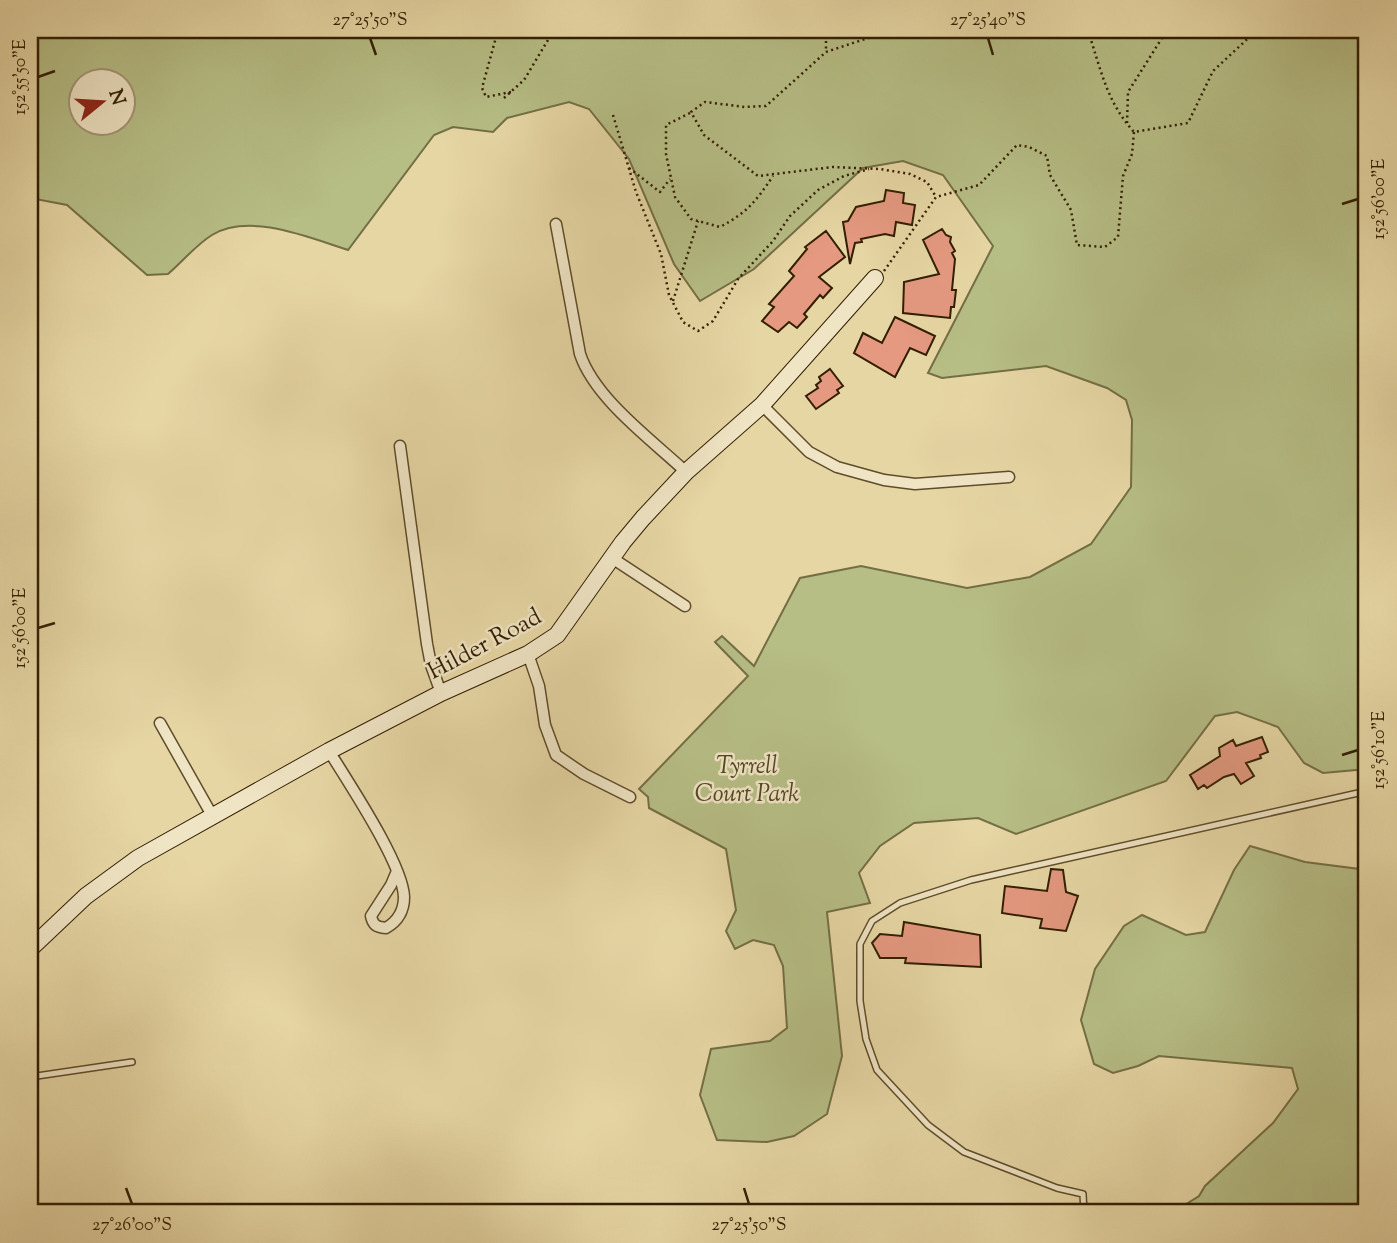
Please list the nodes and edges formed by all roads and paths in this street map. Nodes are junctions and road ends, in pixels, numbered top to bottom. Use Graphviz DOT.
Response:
graph roads {
  1 [pos="498,30"];
  2 [pos="554,30"];
  3 [pos="826,30"];
  4 [pos="913,30"];
  5 [pos="1082,30"];
  6 [pos="1167,30"];
  7 [pos="1257,30"];
  8 [pos="826,52"];
  9 [pos="511,92"];
  10 [pos="504,98"];
  11 [pos="691,112"];
  12 [pos="613,115"];
  13 [pos="1127,125"];
  14 [pos="1134,132"];
  15 [pos="629,169"];
  16 [pos="872,169"];
  17 [pos="773,176"];
  18 [pos="671,179"];
  19 [pos="936,197"];
  20 [pos="698,221"];
  21 [pos="556,224"];
  22 [pos="876,278"];
  23 [pos="673,301"];
  24 [pos="762,405"];
  25 [pos="400,446"];
  26 [pos="686,472"];
  27 [pos="1009,477"];
  28 [pos="612,558"];
  29 [pos="685,606"];
  30 [pos="528,654"];
  31 [pos="441,694"];
  32 [pos="160,723"];
  33 [pos="329,751"];
  34 [pos="1367,791"];
  35 [pos="630,797"];
  36 [pos="213,817"];
  37 [pos="397,871"];
  38 [pos="30,948"];
  39 [pos="132,1062"];
  40 [pos="30,1077"];
  41 [pos="1084,1213"];
  1 -- 9 [label="path"];
  2 -- 9 [label="path"];
  3 -- 8 [label="path"];
  4 -- 8 [label="path"];
  5 -- 13 [label="path"];
  6 -- 13 [label="path"];
  7 -- 14 [label="path"];
  8 -- 11 [label="path"];
  9 -- 10 [label="path"];
  11 -- 17 [label="path"];
  11 -- 18 [label="path"];
  12 -- 15 [label="path"];
  13 -- 14 [label="path"];
  14 -- 19 [label="path"];
  15 -- 18 [label="path"];
  15 -- 23 [label="path"];
  16 -- 17 [label="path"];
  16 -- 19 [label="path"];
  16 -- 23 [label="path"];
  17 -- 20 [label="path"];
  18 -- 20 [label="path"];
  19 -- 22 [label="path"];
  20 -- 23 [label="path"];
  21 -- 26 [label="street"];
  22 -- 24 [label="street, Hilder Road"];
  24 -- 26 [label="street, Hilder Road"];
  24 -- 27 [label="street"];
  25 -- 31 [label="street"];
  26 -- 28 [label="street, Hilder Road"];
  28 -- 29 [label="street"];
  28 -- 30 [label="street, Hilder Road"];
  30 -- 31 [label="street, Hilder Road"];
  30 -- 35 [label="street"];
  31 -- 33 [label="street, Hilder Road"];
  32 -- 36 [label="street"];
  33 -- 36 [label="street, Hilder Road"];
  33 -- 37 [label="street"];
  34 -- 41 [label="lane"];
  36 -- 38 [label="street, Hilder Road"];
  37 -- 37 [label="street"];
  39 -- 40 [label="lane"];
}
